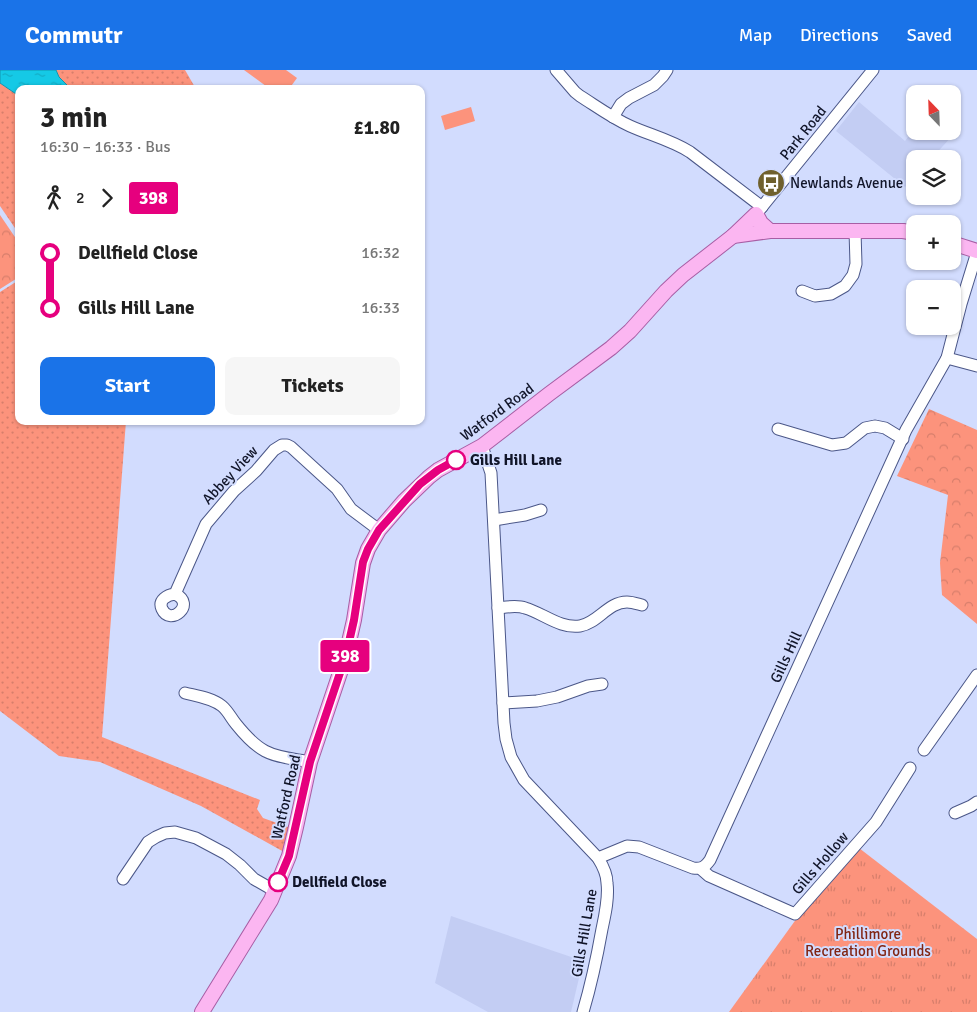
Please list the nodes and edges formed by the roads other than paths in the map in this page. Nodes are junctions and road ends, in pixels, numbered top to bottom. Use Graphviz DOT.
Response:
graph roads {
  1 [pos="556,70"];
  2 [pos="667,70"];
  3 [pos="873,70"];
  4 [pos="613,117"];
  5 [pos="759,211"];
  6 [pos="770,231"];
  7 [pos="855,231"];
  8 [pos="906,232"];
  9 [pos="733,236"];
  10 [pos="961,246"];
  11 [pos="977,252"];
  12 [pos="802,291"];
  13 [pos="947,358"];
  14 [pos="977,366"];
  15 [pos="778,429"];
  16 [pos="903,439"];
  17 [pos="482,446"];
  18 [pos="541,510"];
  19 [pos="494,520"];
  20 [pos="379,530"];
  21 [pos="175,594"];
  22 [pos="642,605"];
  23 [pos="498,608"];
  24 [pos="977,675"];
  25 [pos="602,684"];
  26 [pos="185,693"];
  27 [pos="503,703"];
  28 [pos="924,750"];
  29 [pos="310,762"];
  30 [pos="910,768"];
  31 [pos="977,802"];
  32 [pos="955,813"];
  33 [pos="598,858"];
  34 [pos="701,869"];
  35 [pos="123,879"];
  36 [pos="275,891"];
  37 [pos="202,1012"];
  38 [pos="583,1012"];
  1 -- 4 [label="street"];
  2 -- 4 [label="street"];
  3 -- 5 [label="street, Park Road"];
  4 -- 5 [label="street"];
  5 -- 6 [label="main road"];
  5 -- 9 [label="main road, Watford Road"];
  6 -- 7 [label="main road, Watford Road"];
  6 -- 9 [label="main road, Watford Road"];
  7 -- 8 [label="main road, Watford Road"];
  7 -- 12 [label="street"];
  9 -- 17 [label="main road, Watford Road"];
  10 -- 11 [label="main road"];
  11 -- 13 [label="street, Gills Hill"];
  13 -- 14 [label="street"];
  13 -- 16 [label="street, Gills Hill"];
  15 -- 16 [label="street"];
  16 -- 34 [label="street, Gills Hill"];
  17 -- 19 [label="street, Gills Hill Lane"];
  17 -- 20 [label="main road, Watford Road"];
  18 -- 19 [label="street"];
  19 -- 23 [label="street, Gills Hill Lane"];
  20 -- 21 [label="street, Abbey View"];
  20 -- 29 [label="main road, Watford Road"];
  22 -- 23 [label="street"];
  23 -- 27 [label="street, Gills Hill Lane"];
  24 -- 28 [label="street"];
  25 -- 27 [label="street"];
  26 -- 29 [label="street"];
  27 -- 33 [label="street, Gills Hill Lane"];
  29 -- 36 [label="main road, Watford Road"];
  30 -- 34 [label="street, Gills Hollow"];
  31 -- 32 [label="street"];
  33 -- 34 [label="street"];
  33 -- 38 [label="street, Gills Hill Lane"];
  35 -- 36 [label="street"];
  36 -- 37 [label="main road, Watford Road"];
}
